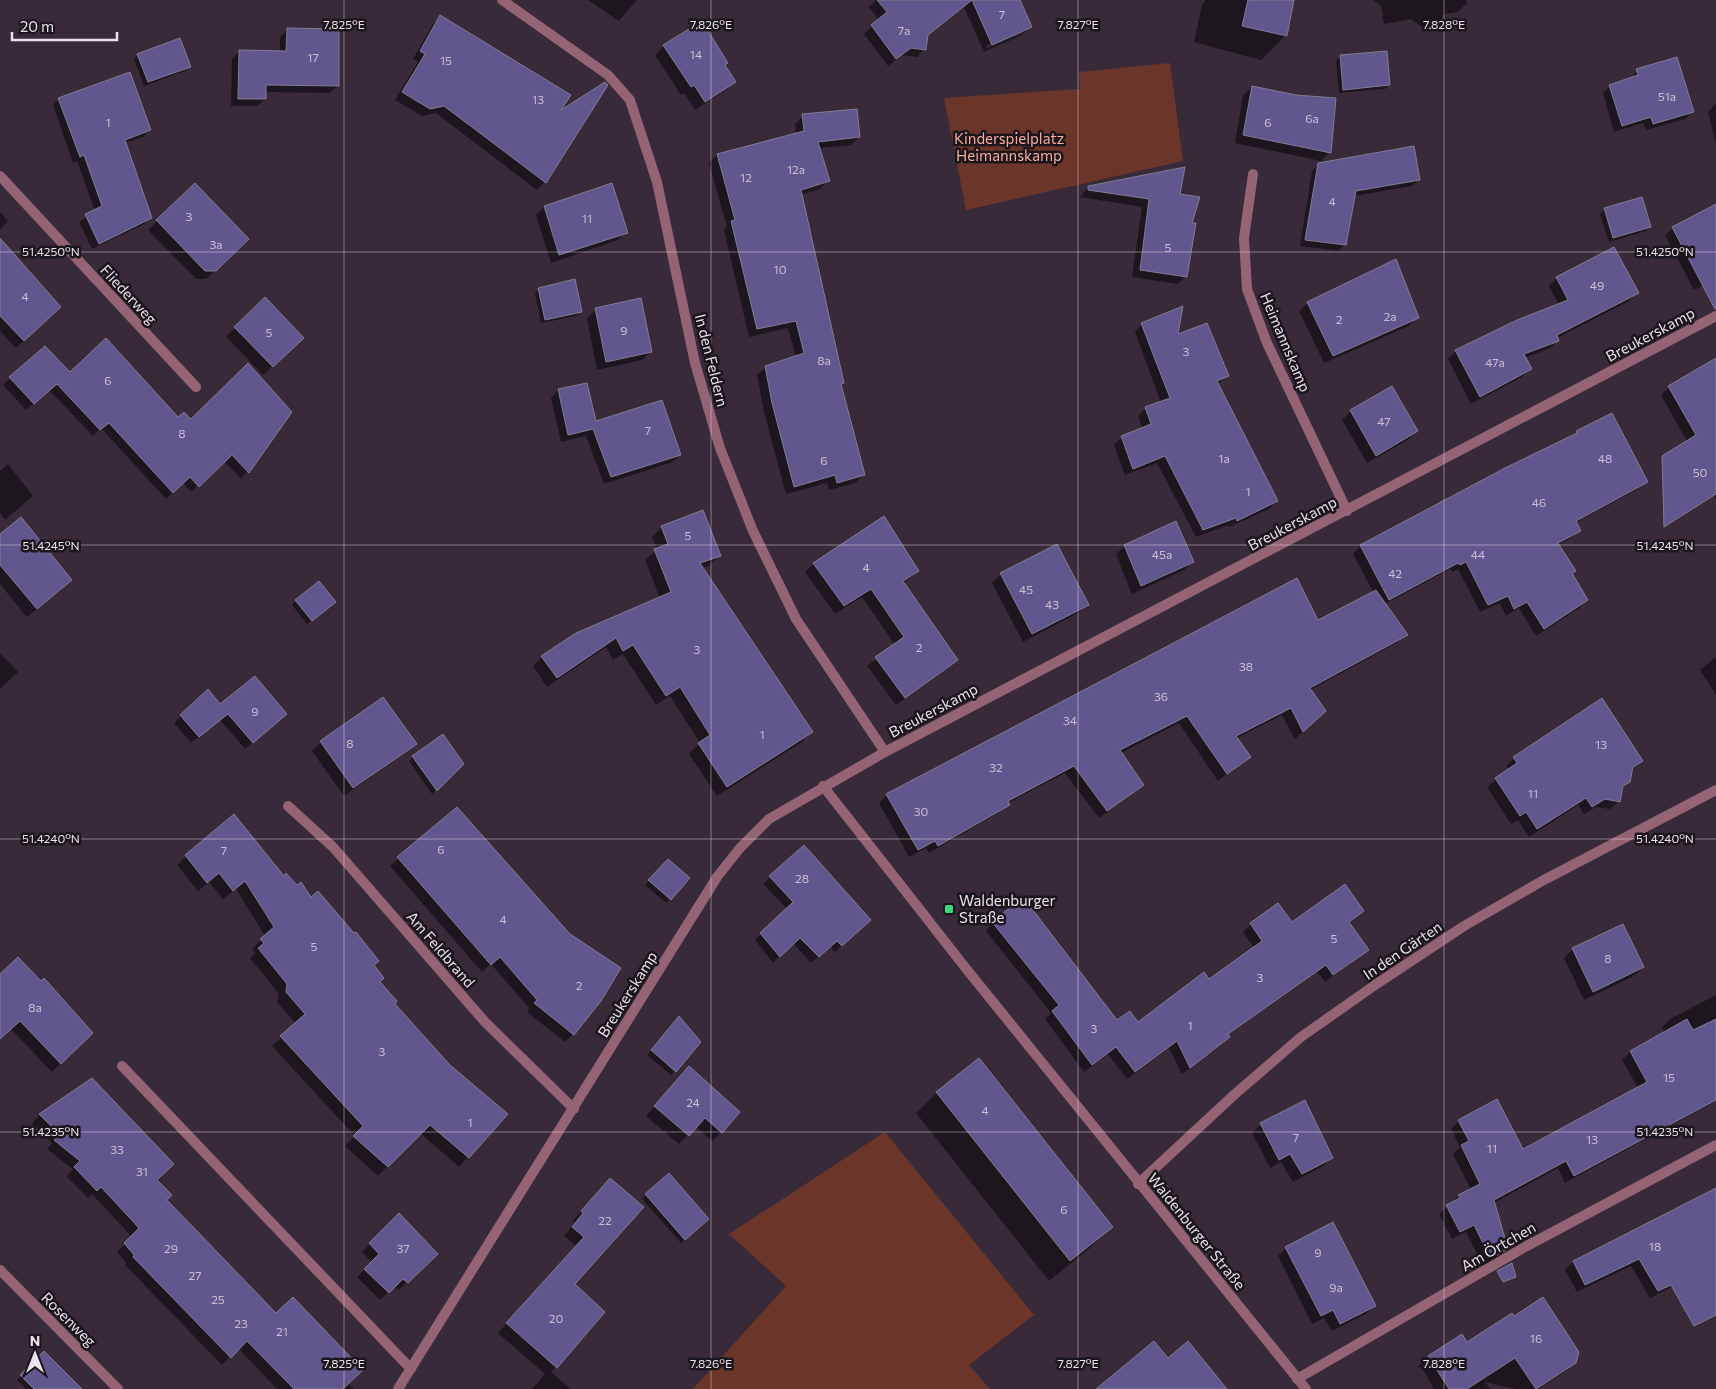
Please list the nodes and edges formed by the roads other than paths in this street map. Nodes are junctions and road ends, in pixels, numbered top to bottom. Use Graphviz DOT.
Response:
graph roads {
  1 [pos="502,0"];
  2 [pos="1253,174"];
  3 [pos="0,176"];
  4 [pos="1716,316"];
  5 [pos="196,388"];
  6 [pos="1347,511"];
  7 [pos="885,752"];
  8 [pos="823,786"];
  9 [pos="1716,790"];
  10 [pos="288,806"];
  11 [pos="122,1066"];
  12 [pos="574,1109"];
  13 [pos="1716,1145"];
  14 [pos="1138,1184"];
  15 [pos="0,1270"];
  16 [pos="411,1369"];
  17 [pos="1297,1378"];
  18 [pos="118,1389"];
  19 [pos="398,1389"];
  20 [pos="1306,1389"];
  1 -- 7 [label="street, In den Feldern"];
  2 -- 6 [label="street, Heimannskamp"];
  3 -- 5 [label="street, Fliederweg"];
  4 -- 6 [label="street, Breukerskamp"];
  6 -- 7 [label="street, Breukerskamp"];
  7 -- 8 [label="street, Breukerskamp"];
  8 -- 12 [label="street, Breukerskamp"];
  8 -- 14 [label="street, Waldenburger Straße"];
  9 -- 14 [label="street, In den Gärten"];
  10 -- 12 [label="street, Am Feldbrand"];
  11 -- 16 [label="street"];
  12 -- 16 [label="street, Breukerskamp"];
  13 -- 17 [label="street, Am Örtchen"];
  14 -- 17 [label="street, Waldenburger Straße"];
  15 -- 18 [label="street, Rosenweg"];
  16 -- 19 [label="street, Breukerskamp"];
  17 -- 20 [label="street, Waldenburger Straße"];
}
